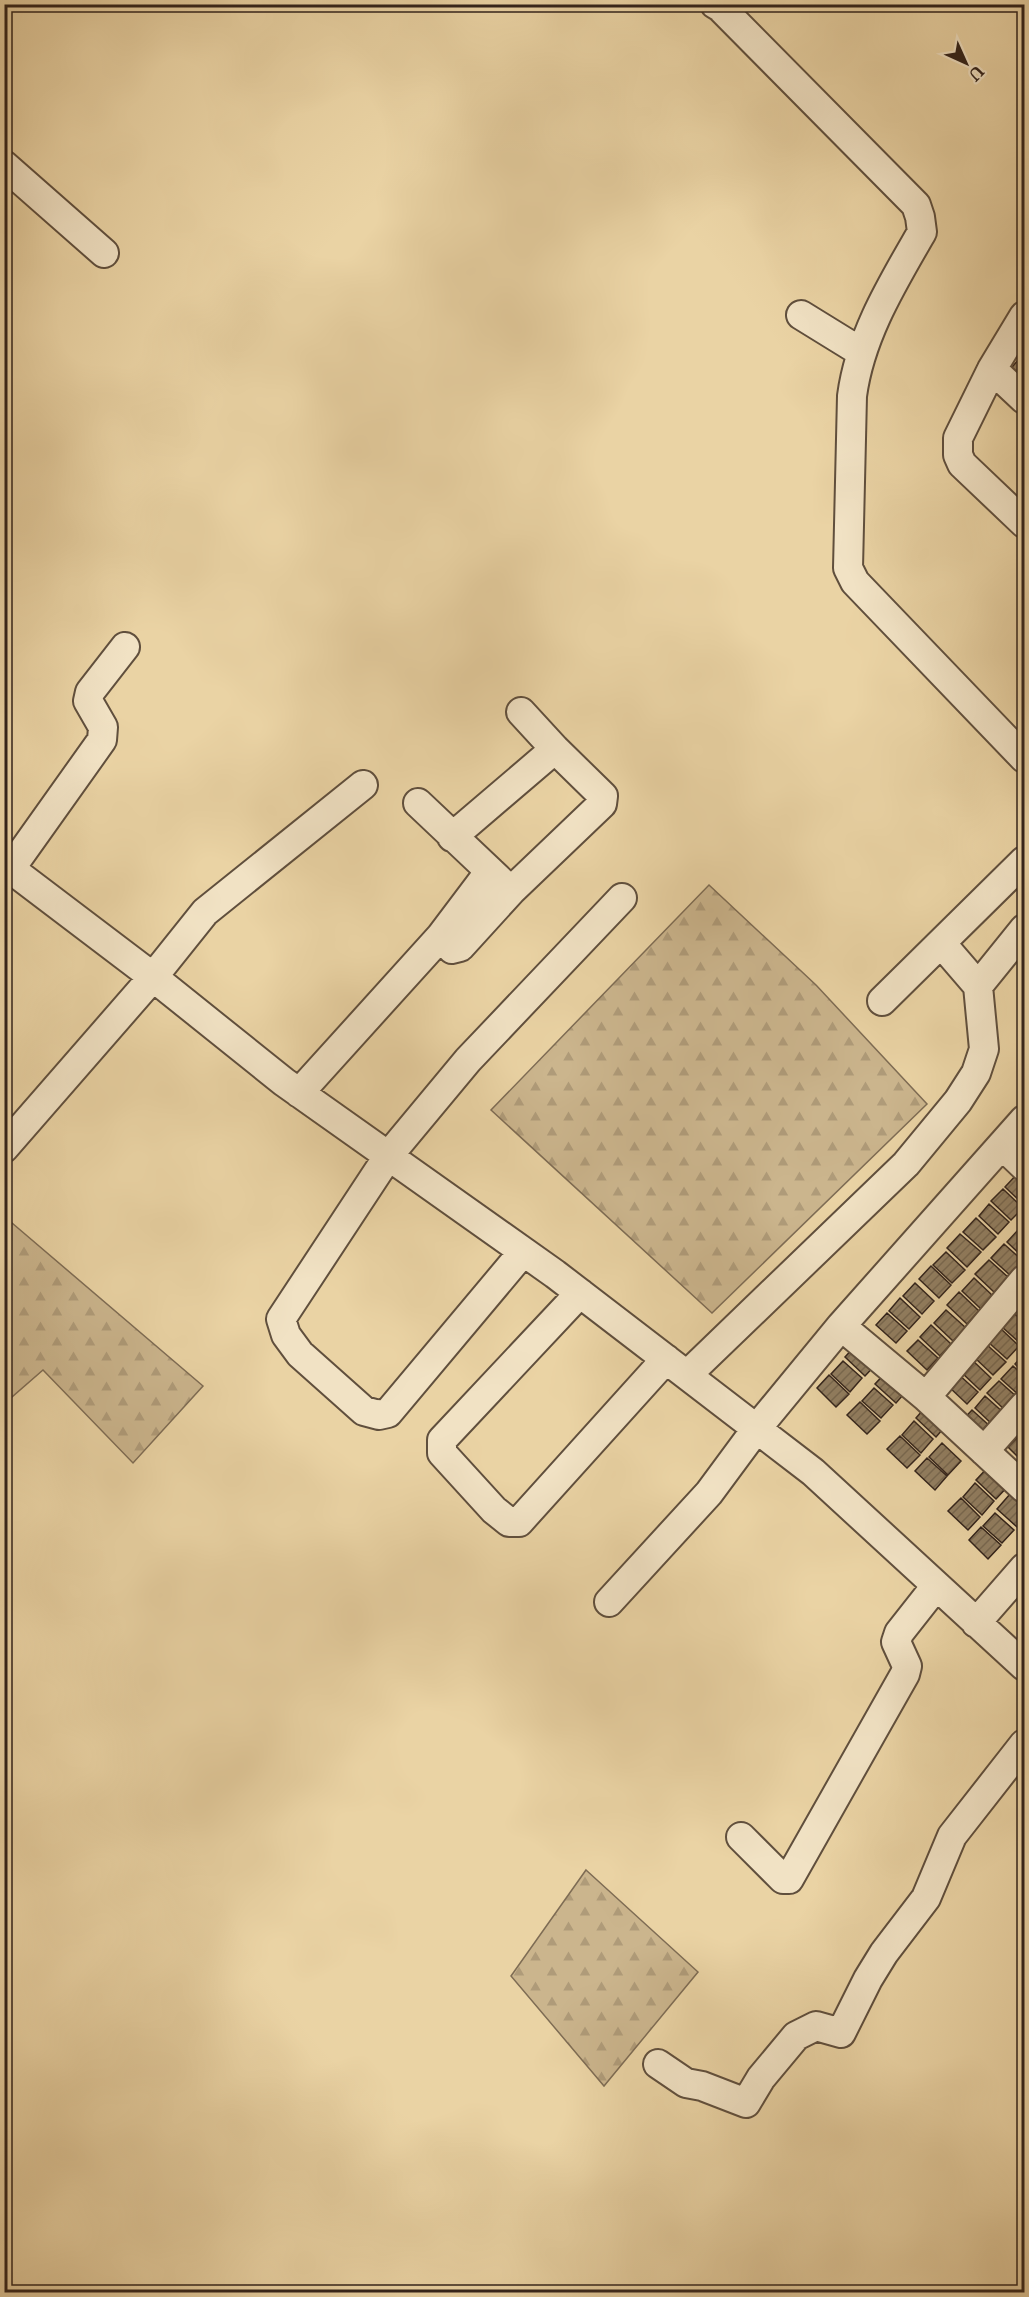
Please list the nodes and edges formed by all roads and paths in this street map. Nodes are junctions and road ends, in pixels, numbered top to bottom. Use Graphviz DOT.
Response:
graph roads {
  1 [pos="715,4"];
  2 [pos="4,165"];
  3 [pos="104,253"];
  4 [pos="801,315"];
  5 [pos="1024,316"];
  6 [pos="861,352"];
  7 [pos="992,369"];
  8 [pos="1024,399"];
  9 [pos="1024,523"];
  10 [pos="124,647"];
  11 [pos="521,712"];
  12 [pos="555,749"];
  13 [pos="1024,758"];
  14 [pos="363,785"];
  15 [pos="418,803"];
  16 [pos="452,837"];
  17 [pos="1024,861"];
  18 [pos="8,866"];
  19 [pos="490,872"];
  20 [pos="511,891"];
  21 [pos="622,898"];
  22 [pos="1024,929"];
  23 [pos="441,936"];
  24 [pos="941,944"];
  25 [pos="153,977"];
  26 [pos="978,986"];
  27 [pos="882,1001"];
  28 [pos="299,1092"];
  29 [pos="1024,1120"];
  30 [pos="1003,1146"];
  31 [pos="4,1148"];
  32 [pos="389,1155"];
  33 [pos="1024,1166"];
  34 [pos="523,1252"];
  35 [pos="1024,1280"];
  36 [pos="580,1293"];
  37 [pos="841,1326"];
  38 [pos="676,1367"];
  39 [pos="926,1397"];
  40 [pos="1024,1406"];
  41 [pos="757,1428"];
  42 [pos="984,1451"];
  43 [pos="1024,1488"];
  44 [pos="1024,1568"];
  45 [pos="936,1586"];
  46 [pos="1015,1599"];
  47 [pos="609,1602"];
  48 [pos="976,1623"];
  49 [pos="1024,1666"];
  50 [pos="1024,1744"];
  51 [pos="741,1837"];
  52 [pos="658,2064"];
  1 -- 6 [label="street"];
  2 -- 3 [label="street"];
  4 -- 6 [label="street"];
  5 -- 7 [label="street"];
  6 -- 13 [label="street"];
  7 -- 8 [label="street"];
  7 -- 9 [label="street"];
  10 -- 18 [label="street"];
  11 -- 12 [label="street"];
  12 -- 16 [label="street"];
  12 -- 20 [label="street"];
  14 -- 25 [label="street"];
  15 -- 16 [label="street"];
  16 -- 19 [label="street"];
  17 -- 24 [label="street"];
  18 -- 25 [label="street"];
  19 -- 20 [label="street"];
  19 -- 23 [label="street"];
  20 -- 23 [label="street"];
  21 -- 32 [label="street"];
  22 -- 26 [label="street"];
  23 -- 28 [label="street"];
  24 -- 26 [label="street"];
  24 -- 27 [label="street"];
  25 -- 28 [label="street"];
  25 -- 31 [label="street"];
  26 -- 38 [label="street"];
  28 -- 32 [label="street"];
  29 -- 30 [label="street"];
  30 -- 33 [label="street"];
  30 -- 37 [label="street"];
  32 -- 34 [label="street"];
  32 -- 34 [label="street"];
  34 -- 36 [label="street"];
  35 -- 39 [label="street"];
  36 -- 38 [label="street"];
  36 -- 38 [label="street"];
  37 -- 39 [label="street"];
  37 -- 41 [label="street"];
  38 -- 41 [label="street"];
  39 -- 42 [label="street"];
  40 -- 42 [label="street"];
  41 -- 45 [label="street"];
  41 -- 47 [label="street"];
  42 -- 43 [label="street"];
  44 -- 46 [label="street"];
  45 -- 48 [label="street"];
  45 -- 51 [label="street"];
  46 -- 48 [label="street"];
  48 -- 49 [label="street"];
  50 -- 52 [label="street"];
}
